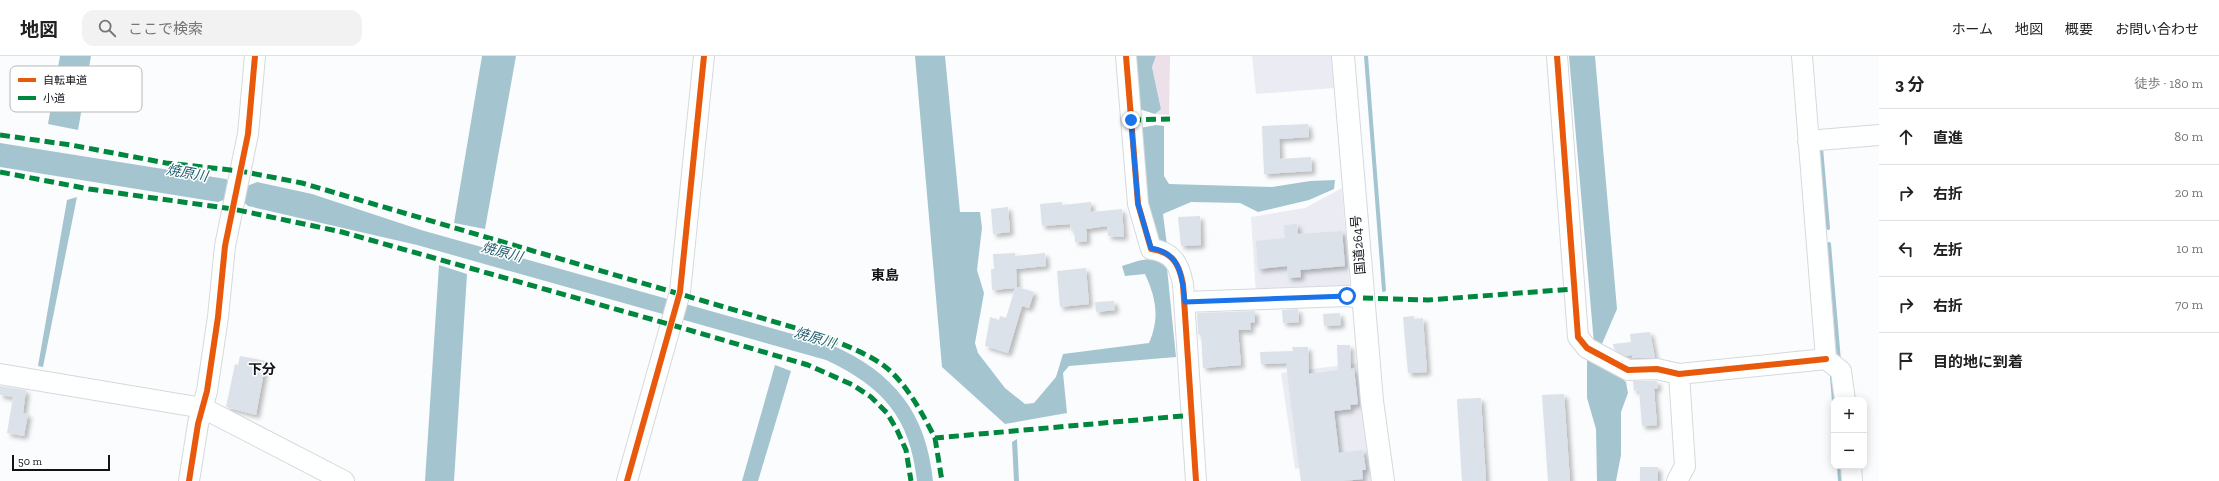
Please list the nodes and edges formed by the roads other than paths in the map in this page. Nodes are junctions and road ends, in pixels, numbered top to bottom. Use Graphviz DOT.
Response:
graph roads {
  1 [pos="255,56"];
  2 [pos="704,56"];
  3 [pos="1126,56"];
  4 [pos="1343,56"];
  5 [pos="1556,56"];
  6 [pos="1802,56"];
  7 [pos="1879,135"];
  8 [pos="1808,140"];
  9 [pos="1363,298"];
  10 [pos="1185,302"];
  11 [pos="1826,359"];
  12 [pos="0,374"];
  13 [pos="1679,374"];
  14 [pos="1844,397"];
  15 [pos="203,408"];
  16 [pos="1851,469"];
  17 [pos="189,481"];
  18 [pos="344,481"];
  19 [pos="627,481"];
  20 [pos="1196,481"];
  21 [pos="1383,481"];
  22 [pos="1677,481"];
  23 [pos="1852,481"];
  1 -- 15 [label="street"];
  2 -- 19 [label="street"];
  3 -- 10 [label="street"];
  4 -- 9 [label="highway, 国道264号"];
  5 -- 13 [label="street"];
  6 -- 8 [label="street"];
  7 -- 8 [label="street"];
  8 -- 11 [label="street"];
  9 -- 10 [label="street"];
  9 -- 21 [label="highway, 国道264号"];
  10 -- 20 [label="street"];
  11 -- 13 [label="street"];
  11 -- 14 [label="street"];
  12 -- 15 [label="street"];
  13 -- 22 [label="street"];
  15 -- 17 [label="street"];
  15 -- 18 [label="street"];
  16 -- 23 [label="street"];
}
